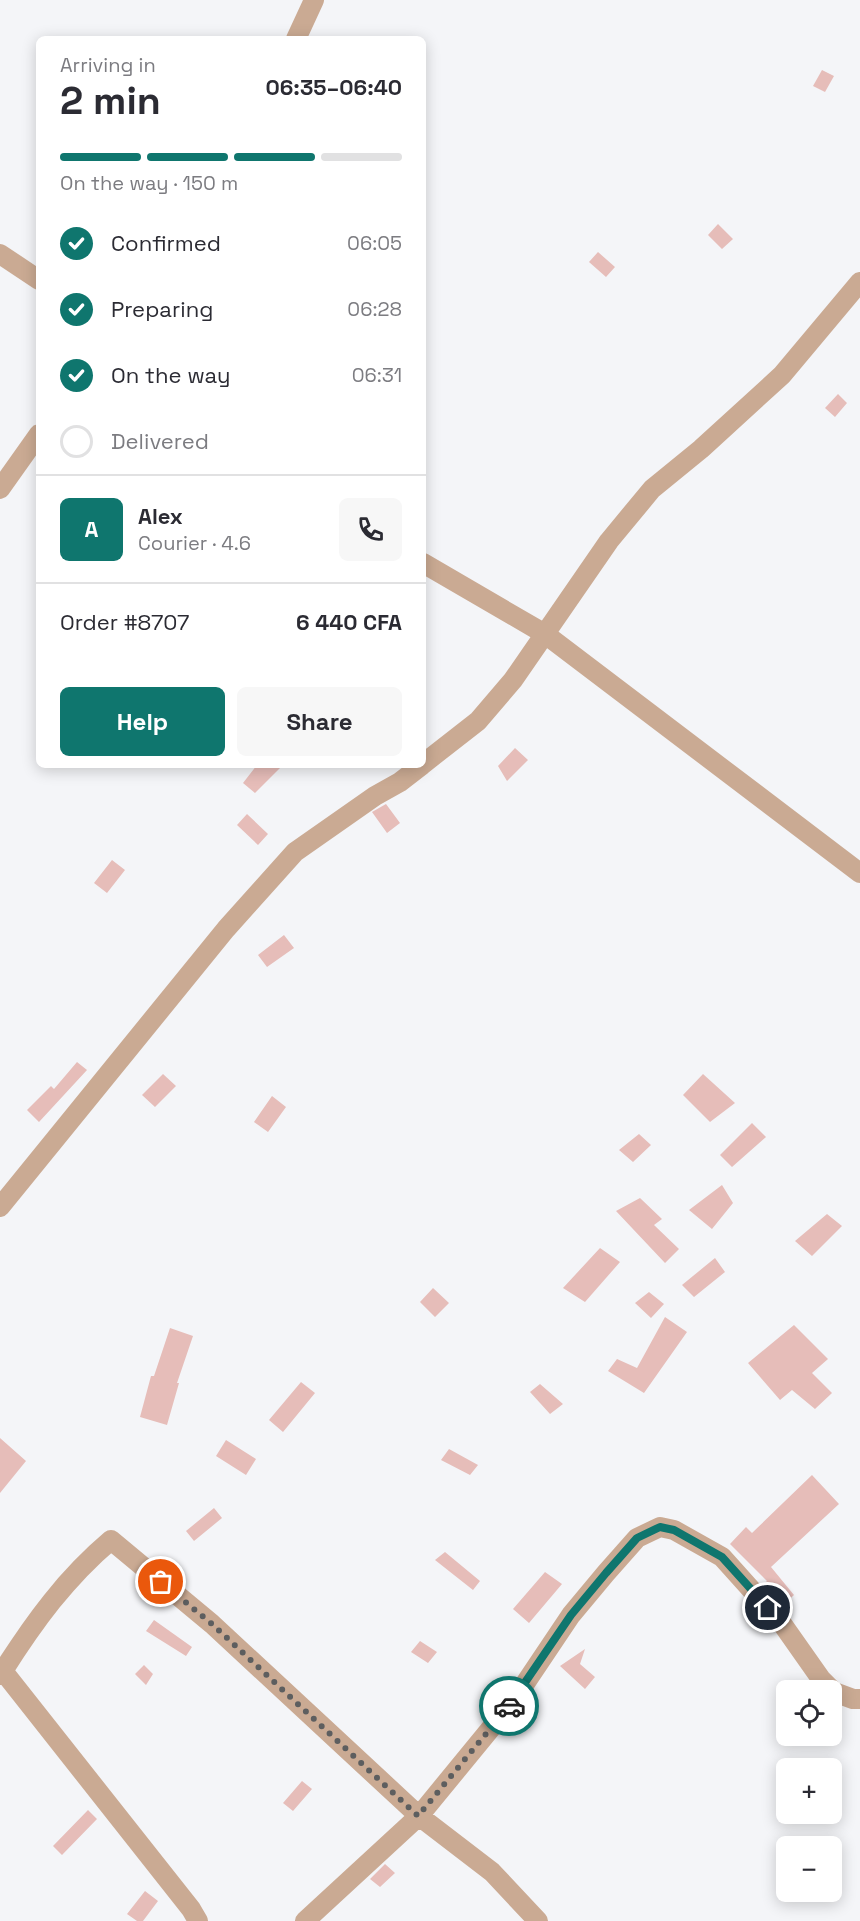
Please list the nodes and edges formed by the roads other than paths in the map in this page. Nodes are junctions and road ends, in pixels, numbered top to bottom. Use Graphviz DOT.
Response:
graph roads {
  1 [pos="313,2"];
  2 [pos="297,36"];
  3 [pos="0,254"];
  4 [pos="36,278"];
  5 [pos="860,282"];
  6 [pos="36,438"];
  7 [pos="0,489"];
  8 [pos="426,565"];
  9 [pos="545,634"];
  10 [pos="426,761"];
  11 [pos="417,768"];
  12 [pos="860,873"];
  13 [pos="0,1207"];
  14 [pos="1,1671"];
  15 [pos="860,1699"];
  16 [pos="418,1816"];
  17 [pos="198,1921"];
  18 [pos="305,1921"];
  19 [pos="538,1921"];
  1 -- 2 [label="street"];
  3 -- 4 [label="street"];
  5 -- 9 [label="street"];
  6 -- 7 [label="street"];
  8 -- 9 [label="street"];
  9 -- 10 [label="street"];
  9 -- 12 [label="street"];
  11 -- 13 [label="street"];
  14 -- 16 [label="street"];
  14 -- 17 [label="street"];
  15 -- 16 [label="street"];
  16 -- 18 [label="street"];
  16 -- 19 [label="street"];
}
